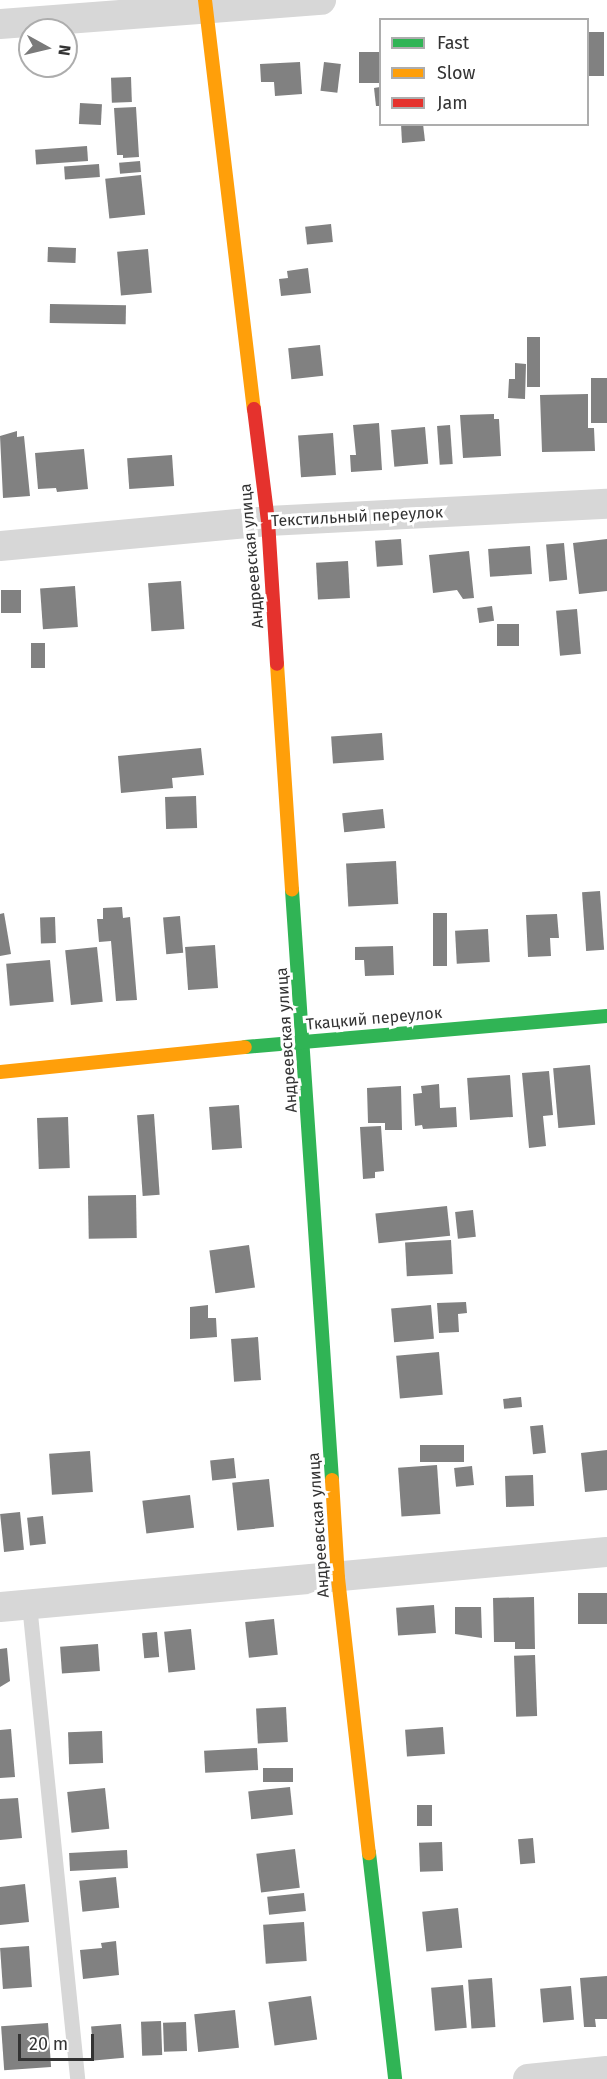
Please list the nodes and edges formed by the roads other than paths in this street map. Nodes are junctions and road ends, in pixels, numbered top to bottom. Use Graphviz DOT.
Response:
graph roads {
  1 [pos="321,0"];
  2 [pos="205,3"];
  3 [pos="0,24"];
  4 [pos="607,504"];
  5 [pos="267,521"];
  6 [pos="0,546"];
  7 [pos="607,1016"];
  8 [pos="303,1041"];
  9 [pos="0,1072"];
  10 [pos="607,1552"];
  11 [pos="338,1578"];
  12 [pos="29,1604"];
  13 [pos="0,1606"];
  14 [pos="607,2071"];
  15 [pos="77,2079"];
  16 [pos="395,2079"];
  17 [pos="528,2079"];
  1 -- 2 [label="street"];
  2 -- 3 [label="street"];
  2 -- 5 [label="street, Андреевская улица"];
  4 -- 5 [label="street, Текстильный переулок"];
  5 -- 6 [label="street, Текстильный переулок"];
  5 -- 8 [label="street, Андреевская улица"];
  7 -- 8 [label="street, Ткацкий переулок"];
  8 -- 9 [label="street, Ткацкий переулок"];
  8 -- 11 [label="street, Андреевская улица"];
  10 -- 11 [label="street"];
  11 -- 12 [label="street"];
  11 -- 16 [label="street, Андреевская улица"];
  12 -- 13 [label="street"];
  12 -- 15 [label="lane"];
  14 -- 17 [label="street"];
}
